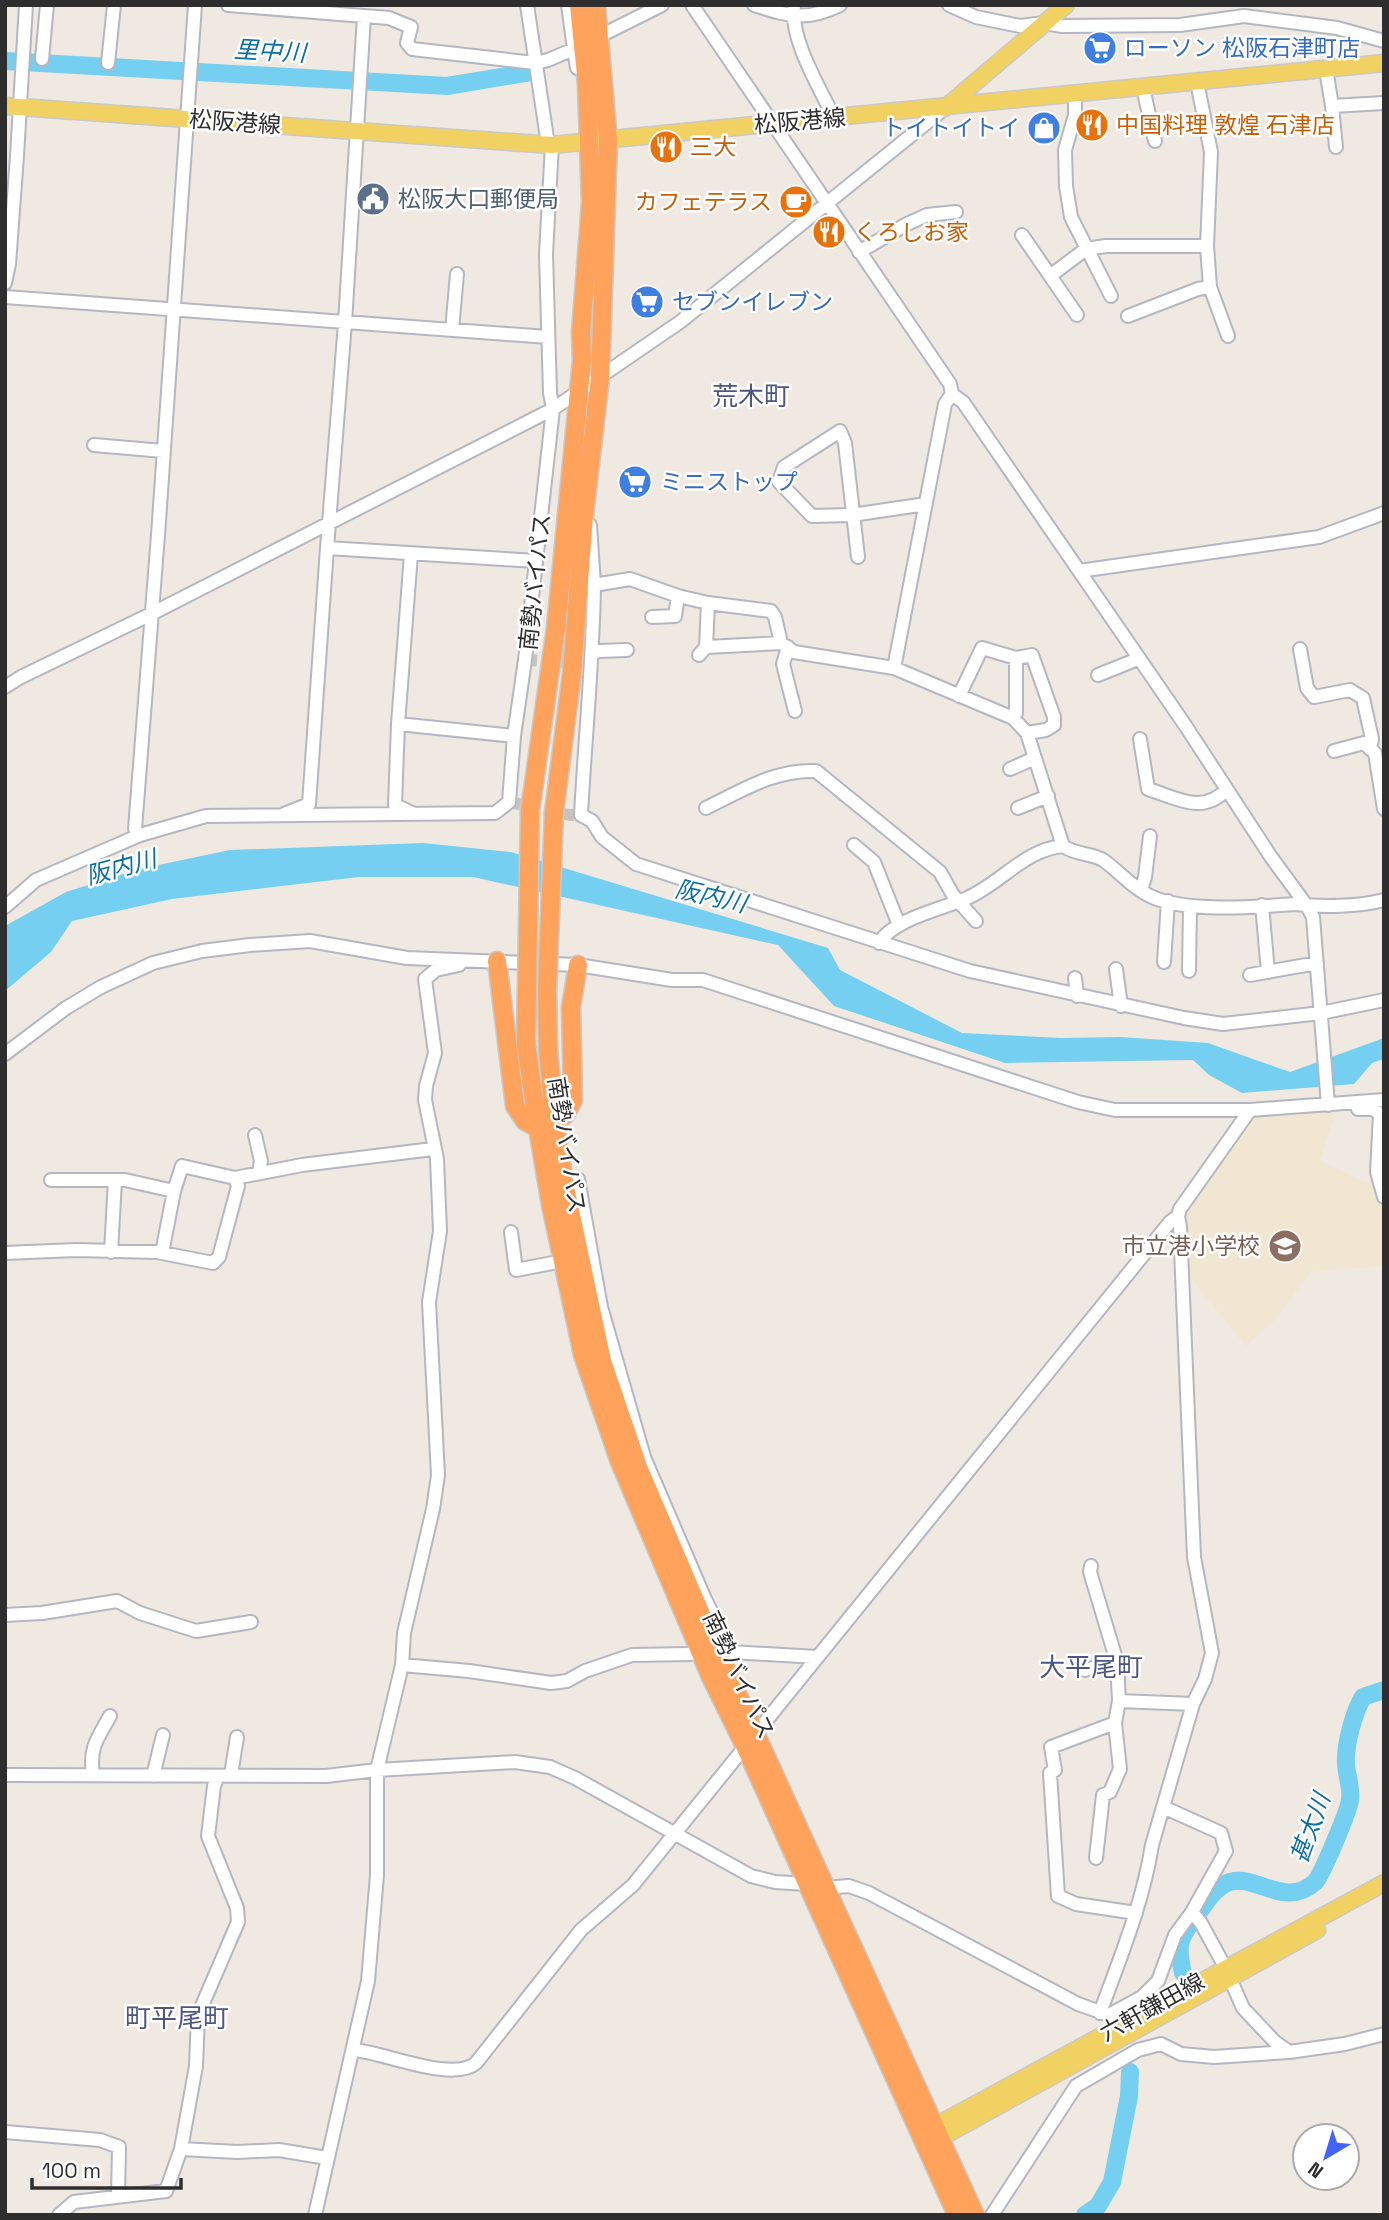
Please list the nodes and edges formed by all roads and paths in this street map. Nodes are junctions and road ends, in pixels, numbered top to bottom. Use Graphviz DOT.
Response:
graph roads {
  1 [pos="26,5"];
  2 [pos="47,5"];
  3 [pos="114,5"];
  4 [pos="195,5"];
  5 [pos="228,5"];
  6 [pos="527,5"];
  7 [pos="568,5"];
  8 [pos="579,5"];
  9 [pos="596,5"];
  10 [pos="662,5"];
  11 [pos="692,5"];
  12 [pos="754,5"];
  13 [pos="840,5"];
  14 [pos="949,5"];
  15 [pos="1066,5"];
  16 [pos="793,11"];
  17 [pos="364,16"];
  18 [pos="1045,23"];
  19 [pos="600,36"];
  20 [pos="1384,41"];
  21 [pos="575,49"];
  22 [pos="42,58"];
  23 [pos="108,63"];
  24 [pos="535,63"];
  25 [pos="1384,64"];
  26 [pos="1326,69"];
  27 [pos="1197,82"];
  28 [pos="587,85"];
  29 [pos="1143,88"];
  30 [pos="1075,94"];
  31 [pos="1384,103"];
  32 [pos="12,106"];
  33 [pos="1332,106"];
  34 [pos="944,108"];
  35 [pos="187,118"];
  36 [pos="834,118"];
  37 [pos="770,123"];
  38 [pos="357,131"];
  39 [pos="608,140"];
  40 [pos="1155,141"];
  41 [pos="589,142"];
  42 [pos="552,145"];
  43 [pos="1336,147"];
  44 [pos="826,204"];
  45 [pos="956,212"];
  46 [pos="1022,235"];
  47 [pos="1207,246"];
  48 [pos="1086,249"];
  49 [pos="859,252"];
  50 [pos="457,274"];
  51 [pos="1050,276"];
  52 [pos="5,283"];
  53 [pos="1210,287"];
  54 [pos="1111,296"];
  55 [pos="5,297"];
  56 [pos="174,310"];
  57 [pos="1077,315"];
  58 [pos="1128,316"];
  59 [pos="345,323"];
  60 [pos="452,330"];
  61 [pos="1228,336"];
  62 [pos="548,337"];
  63 [pos="600,378"];
  64 [pos="577,393"];
  65 [pos="952,394"];
  66 [pos="553,409"];
  67 [pos="94,446"];
  68 [pos="163,451"];
  69 [pos="926,504"];
  70 [pos="1384,513"];
  71 [pos="852,514"];
  72 [pos="584,515"];
  73 [pos="329,524"];
  74 [pos="327,548"];
  75 [pos="411,554"];
  76 [pos="858,557"];
  77 [pos="536,561"];
  78 [pos="1079,571"];
  79 [pos="594,585"];
  80 [pos="678,596"];
  81 [pos="708,603"];
  82 [pos="151,614"];
  83 [pos="652,617"];
  84 [pos="784,645"];
  85 [pos="1300,649"];
  86 [pos="627,650"];
  87 [pos="592,654"];
  88 [pos="1016,658"];
  89 [pos="1138,659"];
  90 [pos="894,668"];
  91 [pos="1098,675"];
  92 [pos="5,687"];
  93 [pos="960,696"];
  94 [pos="795,711"];
  95 [pos="1013,718"];
  96 [pos="398,724"];
  97 [pos="1027,733"];
  98 [pos="514,736"];
  99 [pos="1140,739"];
  100 [pos="1370,749"];
  101 [pos="1334,751"];
  102 [pos="1035,758"];
  103 [pos="1010,769"];
  104 [pos="1226,790"];
  105 [pos="1048,796"];
  106 [pos="706,808"];
  107 [pos="1018,808"];
  108 [pos="1384,809"];
  109 [pos="277,816"];
  110 [pos="419,816"];
  111 [pos="139,835"];
  112 [pos="1150,836"];
  113 [pos="854,845"];
  114 [pos="1063,846"];
  115 [pos="1141,890"];
  116 [pos="1384,900"];
  117 [pos="960,901"];
  118 [pos="1168,901"];
  119 [pos="1262,905"];
  120 [pos="1190,906"];
  121 [pos="1307,906"];
  122 [pos="5,907"];
  123 [pos="976,921"];
  124 [pos="899,925"];
  125 [pos="879,943"];
  126 [pos="469,960"];
  127 [pos="498,961"];
  128 [pos="1164,962"];
  129 [pos="1317,963"];
  130 [pos="578,965"];
  131 [pos="1116,970"];
  132 [pos="1189,971"];
  133 [pos="1268,972"];
  134 [pos="1251,975"];
  135 [pos="1075,978"];
  136 [pos="1077,996"];
  137 [pos="1384,1000"];
  138 [pos="1121,1006"];
  139 [pos="1321,1016"];
  140 [pos="5,1054"];
  141 [pos="1384,1100"];
  142 [pos="1333,1103"];
  143 [pos="1250,1110"];
  144 [pos="546,1125"];
  145 [pos="255,1135"];
  146 [pos="433,1149"];
  147 [pos="259,1172"];
  148 [pos="235,1178"];
  149 [pos="578,1179"];
  150 [pos="51,1180"];
  151 [pos="115,1180"];
  152 [pos="174,1191"];
  153 [pos="1384,1197"];
  154 [pos="1178,1216"];
  155 [pos="511,1233"];
  156 [pos="111,1252"];
  157 [pos="5,1253"];
  158 [pos="162,1253"];
  159 [pos="563,1261"];
  160 [pos="1091,1566"];
  161 [pos="5,1615"];
  162 [pos="251,1622"];
  163 [pos="691,1654"];
  164 [pos="817,1657"];
  165 [pos="1117,1662"];
  166 [pos="402,1665"];
  167 [pos="1085,1670"];
  168 [pos="1119,1700"];
  169 [pos="1193,1704"];
  170 [pos="110,1716"];
  171 [pos="1115,1723"];
  172 [pos="163,1735"];
  173 [pos="237,1737"];
  174 [pos="751,1741"];
  175 [pos="377,1770"];
  176 [pos="5,1775"];
  177 [pos="93,1775"];
  178 [pos="153,1776"];
  179 [pos="224,1776"];
  180 [pos="1163,1807"];
  181 [pos="676,1832"];
  182 [pos="1096,1858"];
  183 [pos="1384,1883"];
  184 [pos="807,1884"];
  185 [pos="825,1888"];
  186 [pos="1384,1894"];
  187 [pos="1192,1912"];
  188 [pos="1136,1913"];
  189 [pos="1227,1973"];
  190 [pos="1100,2013"];
  191 [pos="1384,2034"];
  192 [pos="354,2050"];
  193 [pos="1289,2052"];
  194 [pos="5,2132"];
  195 [pos="930,2136"];
  196 [pos="181,2149"];
  197 [pos="327,2158"];
  198 [pos="118,2196"];
  199 [pos="59,2215"];
  200 [pos="315,2215"];
  201 [pos="957,2215"];
  202 [pos="975,2215"];
  203 [pos="992,2215"];
  1 -- 32 [label="street"];
  2 -- 22 [label="street"];
  3 -- 23 [label="street"];
  4 -- 35 [label="street"];
  5 -- 17 [label="street"];
  6 -- 24 [label="street"];
  7 -- 21 [label="street"];
  8 -- 28 [label="highway, 南勢バイパス"];
  9 -- 19 [label="highway, 南勢バイパス"];
  10 -- 19 [label="street"];
  11 -- 37 [label="street"];
  12 -- 16 [label="street"];
  13 -- 16 [label="street"];
  14 -- 18 [label="street"];
  15 -- 18 [label="main road"];
  16 -- 36 [label="street"];
  17 -- 24 [label="street"];
  17 -- 38 [label="street"];
  18 -- 20 [label="street"];
  18 -- 34 [label="main road"];
  19 -- 39 [label="highway, 南勢バイパス"];
  21 -- 24 [label="street"];
  21 -- 28 [label="street"];
  24 -- 42 [label="street"];
  25 -- 26 [label="main road, 松阪港線"];
  26 -- 27 [label="main road, 松阪港線"];
  26 -- 33 [label="street"];
  27 -- 29 [label="main road, 松阪港線"];
  27 -- 47 [label="street"];
  28 -- 41 [label="highway, 南勢バイパス"];
  29 -- 30 [label="main road, 松阪港線"];
  29 -- 40 [label="street"];
  30 -- 34 [label="main road, 松阪港線"];
  30 -- 48 [label="street"];
  31 -- 33 [label="street"];
  32 -- 35 [label="main road, 松阪港線"];
  32 -- 52 [label="street"];
  33 -- 43 [label="street"];
  34 -- 36 [label="main road, 松阪港線"];
  34 -- 44 [label="street"];
  35 -- 38 [label="main road, 松阪港線"];
  35 -- 56 [label="street"];
  36 -- 37 [label="main road, 松阪港線"];
  37 -- 39 [label="main road, 松阪港線"];
  37 -- 44 [label="street"];
  38 -- 42 [label="main road, 松阪港線"];
  38 -- 59 [label="street"];
  39 -- 41 [label="main road, 松阪港線"];
  39 -- 63 [label="highway, 南勢バイパス"];
  41 -- 42 [label="main road, 松阪港線"];
  41 -- 64 [label="highway, 南勢バイパス"];
  42 -- 62 [label="street"];
  44 -- 49 [label="street"];
  44 -- 63 [label="street"];
  45 -- 49 [label="street"];
  46 -- 51 [label="street"];
  47 -- 48 [label="street"];
  47 -- 53 [label="street"];
  48 -- 51 [label="street"];
  48 -- 54 [label="street"];
  49 -- 65 [label="street"];
  50 -- 60 [label="street"];
  51 -- 57 [label="street"];
  53 -- 58 [label="street"];
  53 -- 61 [label="street"];
  55 -- 56 [label="street"];
  56 -- 59 [label="street"];
  56 -- 68 [label="street"];
  59 -- 60 [label="street"];
  59 -- 73 [label="street"];
  60 -- 62 [label="street"];
  62 -- 66 [label="street"];
  63 -- 64 [label="street"];
  63 -- 72 [label="highway, 南勢バイパス"];
  64 -- 66 [label="street"];
  64 -- 144 [label="highway, 南勢バイパス, bridge"];
  65 -- 69 [label="street"];
  65 -- 78 [label="street"];
  66 -- 73 [label="street"];
  66 -- 77 [label="street"];
  67 -- 68 [label="street"];
  68 -- 82 [label="street"];
  69 -- 71 [label="street"];
  69 -- 90 [label="street"];
  70 -- 78 [label="street"];
  71 -- 71 [label="street"];
  71 -- 76 [label="street"];
  72 -- 79 [label="street"];
  72 -- 144 [label="highway, 南勢バイパス, bridge"];
  73 -- 74 [label="street"];
  73 -- 82 [label="street"];
  74 -- 75 [label="street"];
  74 -- 109 [label="street"];
  75 -- 77 [label="street"];
  75 -- 96 [label="street"];
  77 -- 98 [label="street"];
  78 -- 89 [label="street"];
  79 -- 80 [label="street"];
  79 -- 87 [label="street"];
  80 -- 81 [label="street"];
  80 -- 83 [label="street"];
  81 -- 84 [label="street"];
  81 -- 84 [label="street"];
  82 -- 92 [label="street"];
  82 -- 111 [label="street"];
  84 -- 90 [label="street"];
  84 -- 94 [label="street"];
  85 -- 100 [label="street"];
  86 -- 87 [label="street"];
  87 -- 125 [label="street"];
  88 -- 93 [label="street"];
  88 -- 95 [label="street"];
  88 -- 97 [label="street"];
  89 -- 91 [label="street"];
  89 -- 104 [label="street"];
  90 -- 93 [label="street"];
  93 -- 95 [label="street"];
  95 -- 97 [label="street"];
  96 -- 98 [label="street"];
  96 -- 110 [label="street"];
  97 -- 102 [label="street"];
  98 -- 110 [label="street"];
  99 -- 104 [label="street"];
  100 -- 101 [label="street"];
  100 -- 108 [label="street"];
  102 -- 103 [label="street"];
  102 -- 105 [label="street"];
  104 -- 121 [label="street"];
  105 -- 107 [label="street"];
  105 -- 114 [label="street"];
  106 -- 117 [label="street"];
  109 -- 110 [label="street"];
  109 -- 111 [label="street"];
  111 -- 122 [label="street"];
  112 -- 115 [label="street"];
  113 -- 124 [label="street"];
  114 -- 115 [label="street"];
  114 -- 117 [label="street"];
  115 -- 118 [label="street"];
  116 -- 121 [label="street"];
  117 -- 123 [label="street"];
  117 -- 124 [label="street"];
  118 -- 120 [label="street"];
  118 -- 128 [label="street"];
  119 -- 120 [label="street"];
  119 -- 121 [label="street"];
  119 -- 133 [label="street"];
  120 -- 132 [label="street"];
  121 -- 129 [label="street"];
  124 -- 125 [label="street"];
  125 -- 136 [label="street"];
  126 -- 127 [label="street"];
  126 -- 140 [label="street"];
  126 -- 146 [label="street"];
  127 -- 130 [label="street"];
  127 -- 144 [label="highway"];
  129 -- 133 [label="street"];
  129 -- 139 [label="street"];
  130 -- 143 [label="street"];
  130 -- 144 [label="highway"];
  131 -- 138 [label="street"];
  133 -- 134 [label="street"];
  135 -- 136 [label="street"];
  136 -- 138 [label="street"];
  137 -- 139 [label="street"];
  138 -- 139 [label="street"];
  139 -- 142 [label="street"];
  141 -- 142 [label="street"];
  142 -- 143 [label="street"];
  142 -- 153 [label="street"];
  143 -- 154 [label="street"];
  144 -- 159 [label="highway, 南勢バイパス"];
  144 -- 174 [label="highway, 南勢バイパス"];
  145 -- 147 [label="street"];
  146 -- 147 [label="street"];
  146 -- 166 [label="street"];
  147 -- 148 [label="street"];
  148 -- 152 [label="street"];
  148 -- 158 [label="street"];
  149 -- 164 [label="street"];
  150 -- 151 [label="street"];
  151 -- 152 [label="street"];
  151 -- 156 [label="street"];
  152 -- 158 [label="street"];
  154 -- 164 [label="street"];
  154 -- 169 [label="street"];
  155 -- 159 [label="street"];
  156 -- 157 [label="street"];
  156 -- 158 [label="street"];
  159 -- 174 [label="highway, 南勢バイパス"];
  160 -- 165 [label="street"];
  161 -- 162 [label="street"];
  163 -- 166 [label="street"];
  164 -- 174 [label="street"];
  165 -- 167 [label="street"];
  165 -- 168 [label="street"];
  166 -- 175 [label="street"];
  168 -- 169 [label="street"];
  168 -- 171 [label="street"];
  169 -- 180 [label="street"];
  170 -- 177 [label="street"];
  171 -- 182 [label="street"];
  171 -- 188 [label="street"];
  172 -- 178 [label="street"];
  173 -- 179 [label="street"];
  174 -- 181 [label="street"];
  174 -- 184 [label="highway, 南勢バイパス"];
  174 -- 185 [label="highway, 南勢バイパス"];
  175 -- 179 [label="street"];
  175 -- 181 [label="street"];
  175 -- 192 [label="street"];
  176 -- 177 [label="street"];
  177 -- 178 [label="street"];
  178 -- 179 [label="street"];
  179 -- 196 [label="street"];
  180 -- 187 [label="street"];
  180 -- 188 [label="street"];
  181 -- 184 [label="street"];
  181 -- 192 [label="street"];
  183 -- 189 [label="main road, 六軒鎌田線"];
  184 -- 185 [label="street"];
  184 -- 195 [label="highway, 南勢バイパス"];
  185 -- 190 [label="street"];
  185 -- 195 [label="highway, 南勢バイパス"];
  186 -- 189 [label="main road, 六軒鎌田線"];
  187 -- 189 [label="street"];
  187 -- 190 [label="street"];
  188 -- 190 [label="street"];
  189 -- 193 [label="street"];
  189 -- 195 [label="main road, 六軒鎌田線"];
  191 -- 193 [label="street"];
  192 -- 197 [label="street"];
  193 -- 203 [label="street"];
  194 -- 198 [label="street"];
  195 -- 201 [label="highway, 南勢バイパス"];
  195 -- 202 [label="highway, 南勢バイパス"];
  196 -- 197 [label="street"];
  196 -- 198 [label="street"];
  197 -- 200 [label="street"];
  198 -- 199 [label="street"];
}
